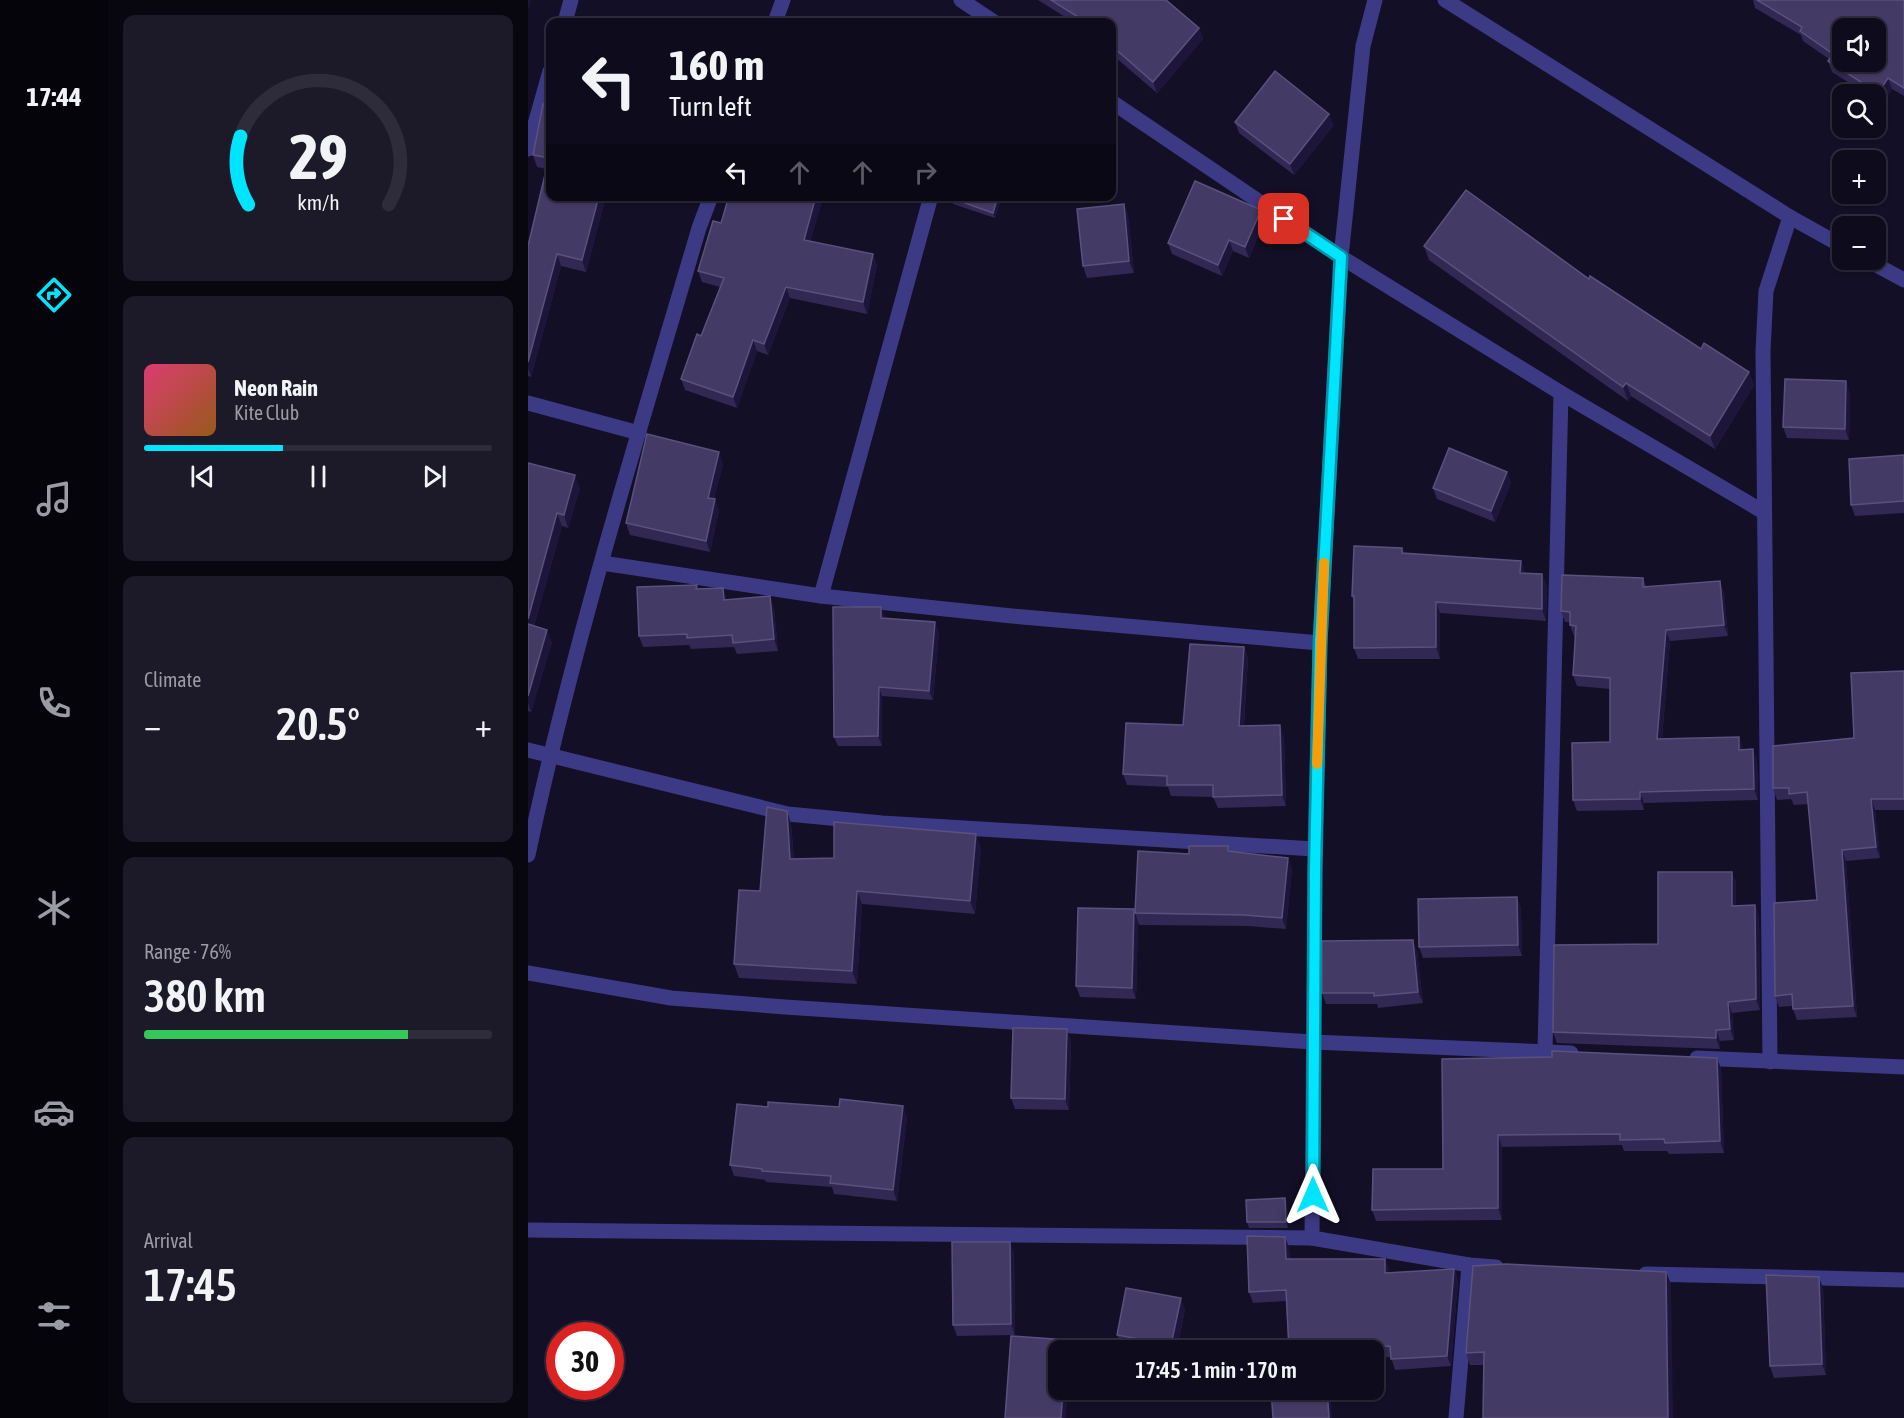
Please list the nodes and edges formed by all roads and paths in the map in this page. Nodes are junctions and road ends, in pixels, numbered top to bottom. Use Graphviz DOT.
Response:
graph roads {
  1 [pos="571,0"];
  2 [pos="783,0"];
  3 [pos="961,0"];
  4 [pos="1375,0"];
  5 [pos="1445,0"];
  6 [pos="566,18"];
  7 [pos="776,18"];
  8 [pos="980,18"];
  9 [pos="546,85"];
  10 [pos="1116,105"];
  11 [pos="528,149"];
  12 [pos="709,201"];
  13 [pos="930,201"];
  14 [pos="1791,217"];
  15 [pos="1832,240"];
  16 [pos="1341,257"];
  17 [pos="1886,270"];
  18 [pos="1904,280"];
  19 [pos="1561,393"];
  20 [pos="528,403"];
  21 [pos="639,434"];
  22 [pos="1762,511"];
  23 [pos="602,563"];
  24 [pos="821,596"];
  25 [pos="1320,643"];
  26 [pos="528,750"];
  27 [pos="549,755"];
  28 [pos="1315,849"];
  29 [pos="528,855"];
  30 [pos="528,973"];
  31 [pos="1314,1042"];
  32 [pos="1545,1051"];
  33 [pos="1592,1054"];
  34 [pos="1687,1058"];
  35 [pos="1770,1062"];
  36 [pos="1904,1067"];
  37 [pos="528,1230"];
  38 [pos="1312,1238"];
  39 [pos="1468,1265"];
  40 [pos="1515,1268"];
  41 [pos="1631,1273"];
  42 [pos="1904,1281"];
  43 [pos="1456,1418"];
  1 -- 6 [label="street"];
  2 -- 7 [label="street"];
  3 -- 8 [label="street"];
  4 -- 16 [label="street"];
  5 -- 14 [label="street"];
  9 -- 11 [label="street"];
  10 -- 16 [label="street"];
  12 -- 21 [label="street"];
  13 -- 24 [label="street"];
  14 -- 15 [label="street"];
  14 -- 22 [label="street"];
  16 -- 19 [label="street"];
  16 -- 25 [label="street"];
  17 -- 18 [label="street"];
  19 -- 22 [label="street"];
  19 -- 32 [label="street"];
  20 -- 21 [label="street"];
  21 -- 23 [label="street"];
  22 -- 35 [label="street"];
  23 -- 24 [label="street"];
  23 -- 27 [label="street"];
  24 -- 25 [label="street"];
  25 -- 28 [label="street"];
  26 -- 27 [label="street"];
  27 -- 28 [label="street"];
  27 -- 29 [label="street"];
  28 -- 31 [label="street"];
  30 -- 31 [label="street"];
  31 -- 32 [label="street"];
  31 -- 38 [label="street"];
  32 -- 33 [label="street"];
  34 -- 35 [label="street"];
  35 -- 36 [label="street"];
  37 -- 38 [label="street"];
  38 -- 39 [label="street"];
  39 -- 40 [label="street"];
  39 -- 43 [label="street"];
  41 -- 42 [label="street"];
}
